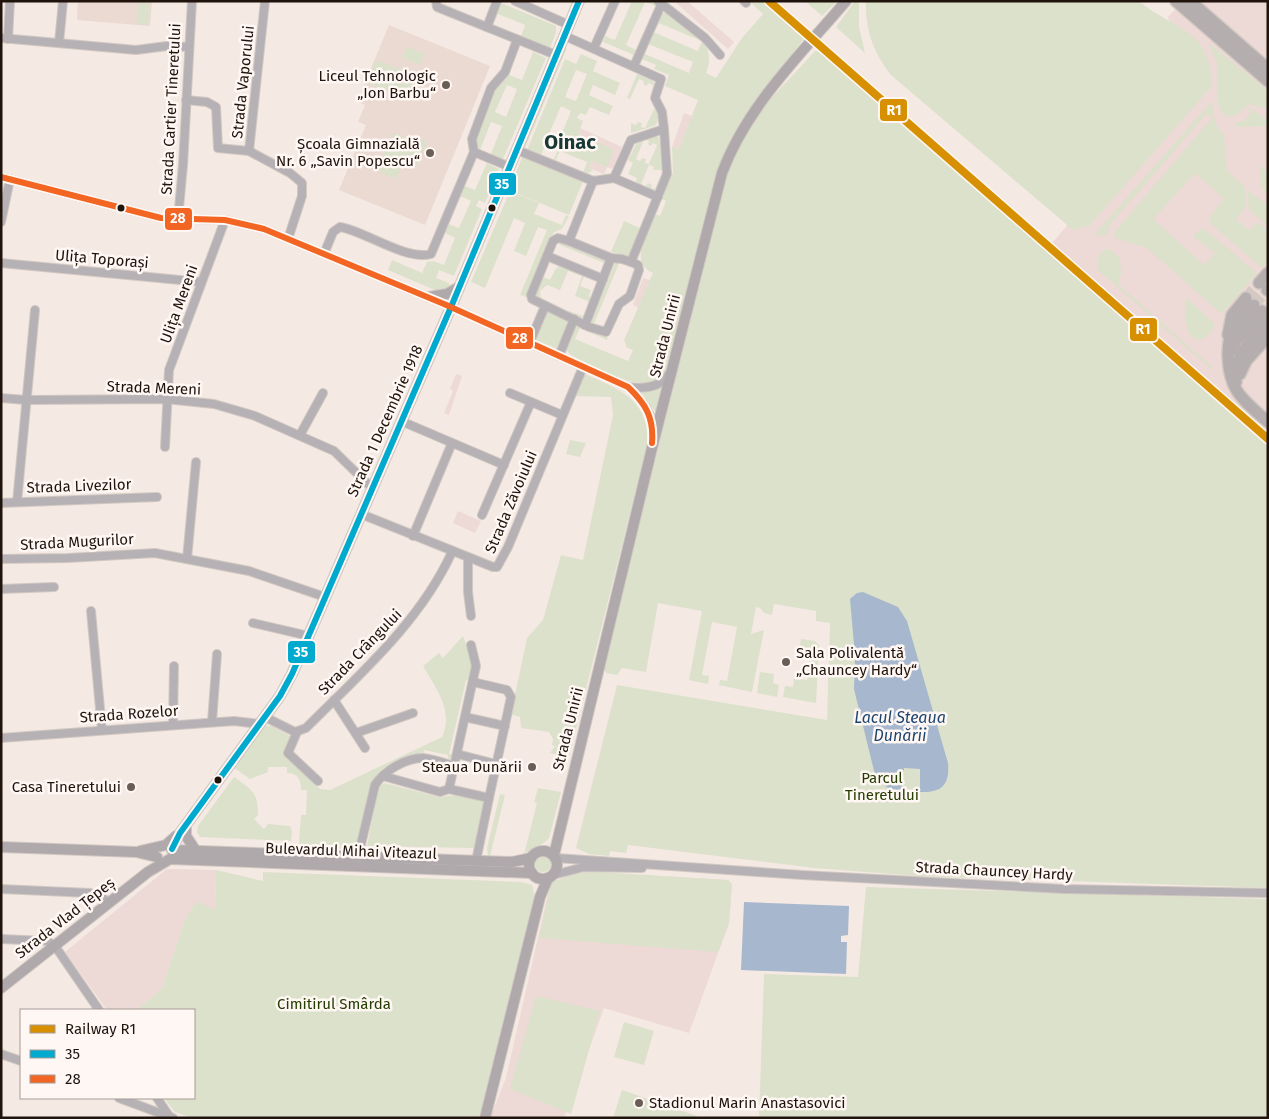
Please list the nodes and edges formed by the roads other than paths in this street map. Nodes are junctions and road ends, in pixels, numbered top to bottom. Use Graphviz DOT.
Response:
graph roads {
  1 [pos="10,1"];
  2 [pos="63,1"];
  3 [pos="192,1"];
  4 [pos="265,1"];
  5 [pos="436,1"];
  6 [pos="497,1"];
  7 [pos="515,1"];
  8 [pos="579,1"];
  9 [pos="615,1"];
  10 [pos="846,1"];
  11 [pos="1176,1"];
  12 [pos="1190,1"];
  13 [pos="660,2"];
  14 [pos="569,25"];
  15 [pos="487,27"];
  16 [pos="565,36"];
  17 [pos="4,38"];
  18 [pos="517,40"];
  19 [pos="59,43"];
  20 [pos="188,47"];
  21 [pos="594,48"];
  22 [pos="556,55"];
  23 [pos="720,55"];
  24 [pos="634,66"];
  25 [pos="1268,68"];
  26 [pos="1268,80"];
  27 [pos="186,100"];
  28 [pos="664,129"];
  29 [pos="517,150"];
  30 [pos="249,151"];
  31 [pos="474,152"];
  32 [pos="510,167"];
  33 [pos="1,177"];
  34 [pos="614,178"];
  35 [pos="10,179"];
  36 [pos="593,181"];
  37 [pos="658,196"];
  38 [pos="178,219"];
  39 [pos="225,220"];
  40 [pos="1,222"];
  41 [pos="288,239"];
  42 [pos="569,241"];
  43 [pos="324,254"];
  44 [pos="547,256"];
  45 [pos="611,258"];
  46 [pos="631,262"];
  47 [pos="1,263"];
  48 [pos="1268,273"];
  49 [pos="603,279"];
  50 [pos="201,282"];
  51 [pos="459,287"];
  52 [pos="1264,287"];
  53 [pos="429,297"];
  54 [pos="545,306"];
  55 [pos="451,307"];
  56 [pos="1257,308"];
  57 [pos="35,310"];
  58 [pos="574,318"];
  59 [pos="585,325"];
  60 [pos="1268,336"];
  61 [pos="530,342"];
  62 [pos="1228,352"];
  63 [pos="559,356"];
  64 [pos="583,367"];
  65 [pos="672,371"];
  66 [pos="628,388"];
  67 [pos="510,392"];
  68 [pos="323,393"];
  69 [pos="1,398"];
  70 [pos="1241,398"];
  71 [pos="166,399"];
  72 [pos="26,400"];
  73 [pos="531,402"];
  74 [pos="562,415"];
  75 [pos="400,421"];
  76 [pos="1268,422"];
  77 [pos="300,435"];
  78 [pos="452,443"];
  79 [pos="165,447"];
  80 [pos="652,448"];
  81 [pos="196,462"];
  82 [pos="504,465"];
  83 [pos="372,488"];
  84 [pos="158,496"];
  85 [pos="17,502"];
  86 [pos="1,503"];
  87 [pos="361,514"];
  88 [pos="482,515"];
  89 [pos="413,536"];
  90 [pos="452,552"];
  91 [pos="468,558"];
  92 [pos="1,559"];
  93 [pos="187,559"];
  94 [pos="54,586"];
  95 [pos="1,589"];
  96 [pos="326,597"];
  97 [pos="91,611"];
  98 [pos="471,616"];
  99 [pos="253,623"];
  100 [pos="308,636"];
  101 [pos="471,644"];
  102 [pos="217,654"];
  103 [pos="174,666"];
  104 [pos="473,682"];
  105 [pos="334,700"];
  106 [pos="413,713"];
  107 [pos="465,717"];
  108 [pos="262,720"];
  109 [pos="212,722"];
  110 [pos="173,725"];
  111 [pos="505,726"];
  112 [pos="102,730"];
  113 [pos="297,732"];
  114 [pos="356,733"];
  115 [pos="1,738"];
  116 [pos="365,748"];
  117 [pos="456,754"];
  118 [pos="496,764"];
  119 [pos="454,766"];
  120 [pos="383,776"];
  121 [pos="318,780"];
  122 [pos="449,789"];
  123 [pos="489,798"];
  124 [pos="183,829"];
  125 [pos="1,847"];
  126 [pos="196,851"];
  127 [pos="165,853"];
  128 [pos="551,855"];
  129 [pos="358,856"];
  130 [pos="531,858"];
  131 [pos="476,861"];
  132 [pos="719,870"];
  133 [pos="533,875"];
  134 [pos="551,877"];
  135 [pos="1,889"];
  136 [pos="1268,893"];
  137 [pos="540,897"];
  138 [pos="110,903"];
  139 [pos="1,940"];
  140 [pos="56,946"];
  141 [pos="1,988"];
  142 [pos="97,1008"];
  143 [pos="1,1054"];
  144 [pos="20,1061"];
  145 [pos="122,1099"];
  146 [pos="157,1099"];
  147 [pos="171,1117"];
  148 [pos="485,1118"];
  1 -- 17 [label="street"];
  2 -- 19 [label="street"];
  3 -- 20 [label="street, Strada Cartier Tineretului"];
  4 -- 30 [label="street, Strada Vaporului"];
  5 -- 15 [label="street"];
  6 -- 15 [label="street"];
  7 -- 14 [label="street"];
  8 -- 14 [label="main road, Strada 1 Decembrie 1918"];
  9 -- 21 [label="street"];
  10 -- 65 [label="main road, Strada Unirii"];
  11 -- 26 [label="highway"];
  12 -- 25 [label="highway"];
  13 -- 23 [label="street"];
  13 -- 24 [label="street"];
  14 -- 16 [label="main road, Strada 1 Decembrie 1918"];
  15 -- 18 [label="street"];
  16 -- 21 [label="street"];
  16 -- 22 [label="main road, Strada 1 Decembrie 1918"];
  17 -- 19 [label="street"];
  18 -- 22 [label="street"];
  18 -- 31 [label="street"];
  19 -- 20 [label="street"];
  20 -- 27 [label="street, Strada Cartier Tineretului"];
  21 -- 24 [label="street"];
  22 -- 29 [label="main road, Strada 1 Decembrie 1918"];
  24 -- 28 [label="street"];
  27 -- 30 [label="street, Strada Vaporului"];
  27 -- 38 [label="street, Strada Cartier Tineretului"];
  28 -- 34 [label="street"];
  28 -- 37 [label="street"];
  29 -- 32 [label="main road, Strada 1 Decembrie 1918"];
  29 -- 36 [label="street"];
  30 -- 41 [label="street"];
  31 -- 32 [label="street"];
  31 -- 43 [label="street"];
  32 -- 51 [label="main road, Strada 1 Decembrie 1918"];
  33 -- 35 [label="street"];
  34 -- 36 [label="street"];
  34 -- 37 [label="street"];
  35 -- 38 [label="street"];
  35 -- 40 [label="street"];
  36 -- 42 [label="street"];
  37 -- 46 [label="street"];
  38 -- 39 [label="street"];
  39 -- 41 [label="street"];
  39 -- 50 [label="street, Ulița Mereni"];
  41 -- 43 [label="street"];
  42 -- 44 [label="street"];
  42 -- 45 [label="street"];
  43 -- 53 [label="street"];
  44 -- 49 [label="street"];
  44 -- 54 [label="street"];
  45 -- 46 [label="street"];
  45 -- 49 [label="street"];
  46 -- 59 [label="street"];
  47 -- 50 [label="street, Ulița Toporași"];
  48 -- 52 [label="highway"];
  49 -- 59 [label="street"];
  50 -- 71 [label="street, Ulița Mereni"];
  51 -- 53 [label="main road"];
  51 -- 55 [label="main road, Strada 1 Decembrie 1918"];
  53 -- 55 [label="street"];
  54 -- 58 [label="street"];
  54 -- 61 [label="street"];
  55 -- 61 [label="street"];
  55 -- 75 [label="main road, Strada 1 Decembrie 1918"];
  56 -- 62 [label="highway"];
  56 -- 62 [label="highway"];
  56 -- 70 [label="highway"];
  57 -- 72 [label="street"];
  58 -- 59 [label="street"];
  58 -- 63 [label="street"];
  60 -- 70 [label="highway"];
  61 -- 63 [label="street"];
  62 -- 70 [label="highway"];
  63 -- 64 [label="street"];
  64 -- 66 [label="street"];
  64 -- 74 [label="street, Strada Zăvoiului"];
  65 -- 66 [label="street"];
  65 -- 80 [label="main road, Strada Unirii"];
  66 -- 80 [label="street"];
  67 -- 73 [label="street"];
  68 -- 77 [label="street"];
  69 -- 72 [label="street, Strada Mereni"];
  70 -- 76 [label="highway"];
  71 -- 72 [label="street, Strada Mereni"];
  71 -- 77 [label="street, Strada Mereni"];
  71 -- 79 [label="street, Ulița Mereni"];
  72 -- 85 [label="street"];
  73 -- 74 [label="street"];
  73 -- 82 [label="street"];
  74 -- 91 [label="street, Strada Zăvoiului"];
  75 -- 78 [label="street"];
  75 -- 83 [label="main road, Strada 1 Decembrie 1918"];
  77 -- 83 [label="street, Strada Mereni"];
  78 -- 82 [label="street"];
  78 -- 89 [label="street"];
  80 -- 128 [label="main road, Strada Unirii"];
  81 -- 93 [label="street"];
  82 -- 88 [label="street"];
  83 -- 87 [label="main road, Strada 1 Decembrie 1918"];
  84 -- 85 [label="street, Strada Livezilor"];
  85 -- 86 [label="street, Strada Livezilor"];
  87 -- 89 [label="street, Strada Zăvoiului"];
  87 -- 96 [label="main road, Strada 1 Decembrie 1918"];
  89 -- 90 [label="street, Strada Zăvoiului"];
  90 -- 91 [label="street, Strada Zăvoiului"];
  90 -- 105 [label="street, Strada Crângului"];
  91 -- 98 [label="street"];
  92 -- 93 [label="street, Strada Mugurilor"];
  93 -- 96 [label="street, Strada Mugurilor"];
  94 -- 95 [label="street"];
  96 -- 100 [label="main road, Strada 1 Decembrie 1918"];
  97 -- 112 [label="street"];
  99 -- 100 [label="street"];
  100 -- 108 [label="main road, Strada 1 Decembrie 1918"];
  101 -- 104 [label="street"];
  102 -- 109 [label="street"];
  103 -- 110 [label="street"];
  104 -- 107 [label="street"];
  104 -- 111 [label="street"];
  105 -- 113 [label="street, Strada Crângului"];
  105 -- 114 [label="street"];
  106 -- 114 [label="street"];
  107 -- 111 [label="street"];
  107 -- 117 [label="street"];
  108 -- 109 [label="street, Strada Rozelor"];
  108 -- 113 [label="street"];
  108 -- 124 [label="main road, Strada 1 Decembrie 1918"];
  109 -- 110 [label="street, Strada Rozelor"];
  110 -- 112 [label="street, Strada Rozelor"];
  111 -- 118 [label="street"];
  112 -- 115 [label="street, Strada Rozelor"];
  113 -- 121 [label="street"];
  114 -- 116 [label="street"];
  117 -- 118 [label="street"];
  117 -- 119 [label="street"];
  118 -- 123 [label="street"];
  119 -- 120 [label="street"];
  119 -- 122 [label="street"];
  120 -- 122 [label="street"];
  120 -- 129 [label="street"];
  122 -- 123 [label="street"];
  123 -- 131 [label="street"];
  124 -- 126 [label="main road"];
  124 -- 127 [label="main road, Strada 1 Decembrie 1918"];
  125 -- 127 [label="main road, Bulevardul Mihai Viteazul"];
  126 -- 127 [label="main road, Bulevardul Mihai Viteazul"];
  126 -- 129 [label="main road, Bulevardul Mihai Viteazul"];
  127 -- 133 [label="main road, Bulevardul Mihai Viteazul"];
  127 -- 138 [label="main road, Strada Vlad Țepeș"];
  128 -- 130 [label="main road"];
  128 -- 132 [label="street, Strada Chauncey Hardy"];
  128 -- 134 [label="main road"];
  129 -- 131 [label="main road, Bulevardul Mihai Viteazul"];
  130 -- 131 [label="main road, Bulevardul Mihai Viteazul"];
  130 -- 133 [label="main road"];
  132 -- 134 [label="street, Strada Chauncey Hardy"];
  132 -- 136 [label="street, Strada Chauncey Hardy"];
  133 -- 134 [label="main road"];
  133 -- 137 [label="main road"];
  134 -- 137 [label="main road"];
  135 -- 138 [label="street"];
  137 -- 148 [label="main road"];
  138 -- 140 [label="main road, Strada Vlad Țepeș"];
  139 -- 140 [label="street"];
  140 -- 141 [label="main road, Strada Vlad Țepeș"];
  140 -- 142 [label="street"];
  143 -- 144 [label="street"];
  145 -- 147 [label="street"];
  146 -- 147 [label="street"];
}
